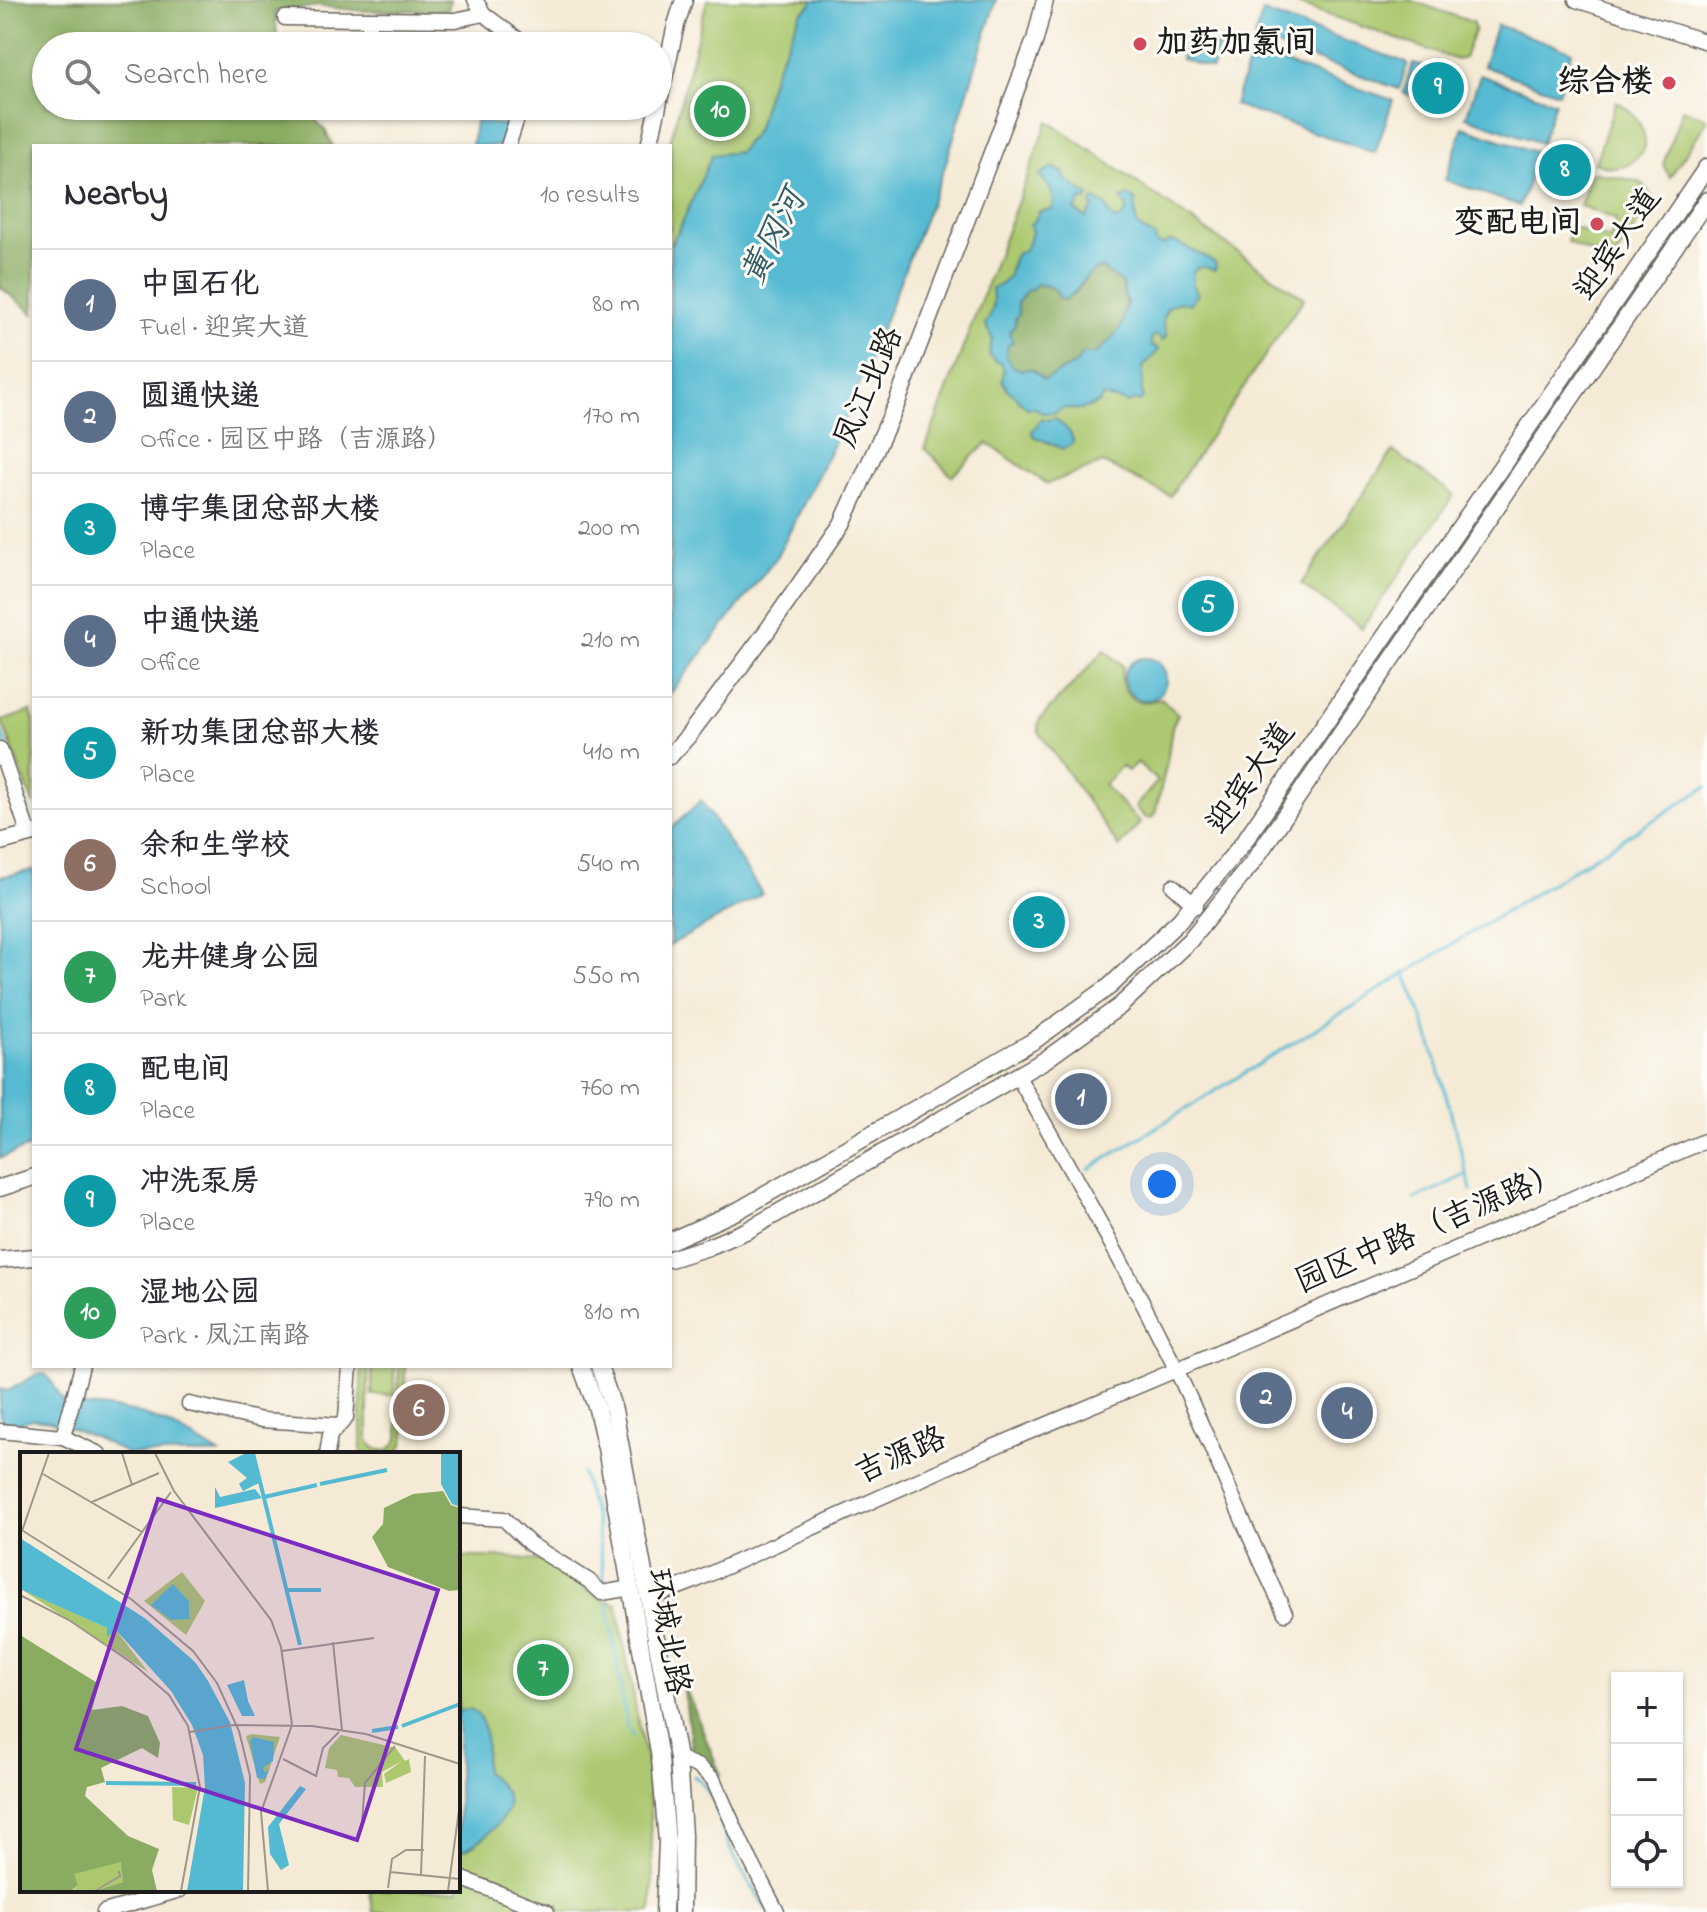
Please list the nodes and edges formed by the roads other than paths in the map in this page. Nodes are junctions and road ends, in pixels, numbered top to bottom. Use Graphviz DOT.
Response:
graph roads {
  1 [pos="475,0"];
  2 [pos="684,0"];
  3 [pos="1045,0"];
  4 [pos="1576,0"];
  5 [pos="484,14"];
  6 [pos="285,18"];
  7 [pos="369,19"];
  8 [pos="369,32"];
  9 [pos="508,32"];
  10 [pos="1707,42"];
  11 [pos="672,43"];
  12 [pos="516,120"];
  13 [pos="655,120"];
  14 [pos="509,144"];
  15 [pos="649,144"];
  16 [pos="1707,167"];
  17 [pos="1707,200"];
  18 [pos="1501,467"];
  19 [pos="1516,478"];
  20 [pos="0,749"];
  21 [pos="672,754"];
  22 [pos="32,834"];
  23 [pos="0,842"];
  24 [pos="1237,850"];
  25 [pos="1253,862"];
  26 [pos="1173,886"];
  27 [pos="1196,906"];
  28 [pos="1153,946"];
  29 [pos="1167,961"];
  30 [pos="1071,1015"];
  31 [pos="1083,1032"];
  32 [pos="1017,1075"];
  33 [pos="969,1078"];
  34 [pos="980,1096"];
  35 [pos="1707,1140"];
  36 [pos="32,1178"];
  37 [pos="0,1188"];
  38 [pos="672,1240"];
  39 [pos="32,1257"];
  40 [pos="672,1258"];
  41 [pos="0,1260"];
  42 [pos="81,1368"];
  43 [pos="350,1368"];
  44 [pos="582,1368"];
  45 [pos="600,1368"];
  46 [pos="1176,1370"];
  47 [pos="189,1404"];
  48 [pos="339,1425"];
  49 [pos="0,1431"];
  50 [pos="64,1432"];
  51 [pos="96,1452"];
  52 [pos="327,1452"];
  53 [pos="460,1516"];
  54 [pos="643,1590"];
  55 [pos="1285,1613"];
  56 [pos="678,1758"];
  57 [pos="460,1878"];
  58 [pos="174,1892"];
  59 [pos="124,1909"];
  60 [pos="104,1912"];
  61 [pos="547,1912"];
  62 [pos="664,1912"];
  63 [pos="682,1912"];
  64 [pos="777,1912"];
  1 -- 5 [label="street"];
  2 -- 11 [label="main road"];
  3 -- 21 [label="main road, 凤江北路"];
  4 -- 10 [label="street"];
  5 -- 7 [label="street"];
  5 -- 9 [label="street"];
  6 -- 7 [label="street"];
  7 -- 8 [label="street"];
  12 -- 14 [label="street"];
  13 -- 15 [label="main road"];
  16 -- 18 [label="main road, 迎宾大道"];
  17 -- 19 [label="main road, 迎宾大道"];
  18 -- 19 [label="main road"];
  18 -- 24 [label="main road, 迎宾大道"];
  19 -- 25 [label="main road, 迎宾大道"];
  20 -- 22 [label="street"];
  22 -- 23 [label="main road"];
  24 -- 25 [label="main road"];
  24 -- 28 [label="main road, 迎宾大道"];
  25 -- 29 [label="main road, 迎宾大道"];
  26 -- 27 [label="street"];
  28 -- 29 [label="main road"];
  28 -- 30 [label="main road, 迎宾大道"];
  29 -- 31 [label="main road, 迎宾大道"];
  30 -- 31 [label="main road"];
  30 -- 33 [label="main road, 迎宾大道"];
  31 -- 32 [label="main road, 迎宾大道"];
  32 -- 34 [label="main road, 迎宾大道"];
  32 -- 46 [label="street"];
  33 -- 34 [label="main road"];
  33 -- 38 [label="main road, 迎宾大道"];
  34 -- 40 [label="main road, 迎宾大道"];
  35 -- 46 [label="street, 园区中路（吉源路）"];
  36 -- 37 [label="main road"];
  39 -- 41 [label="main road"];
  42 -- 50 [label="street"];
  43 -- 48 [label="street"];
  44 -- 54 [label="main road, 环城北路"];
  45 -- 54 [label="main road, 环城北路"];
  46 -- 54 [label="street, 吉源路"];
  46 -- 55 [label="street"];
  47 -- 48 [label="street"];
  48 -- 52 [label="street"];
  49 -- 50 [label="street"];
  50 -- 51 [label="street"];
  53 -- 54 [label="street"];
  54 -- 56 [label="main road, 环城北路"];
  54 -- 62 [label="main road, 环城北路"];
  56 -- 63 [label="main road, 环城北路"];
  56 -- 64 [label="street"];
  57 -- 61 [label="street"];
  58 -- 59 [label="street"];
  59 -- 60 [label="street"];
}
